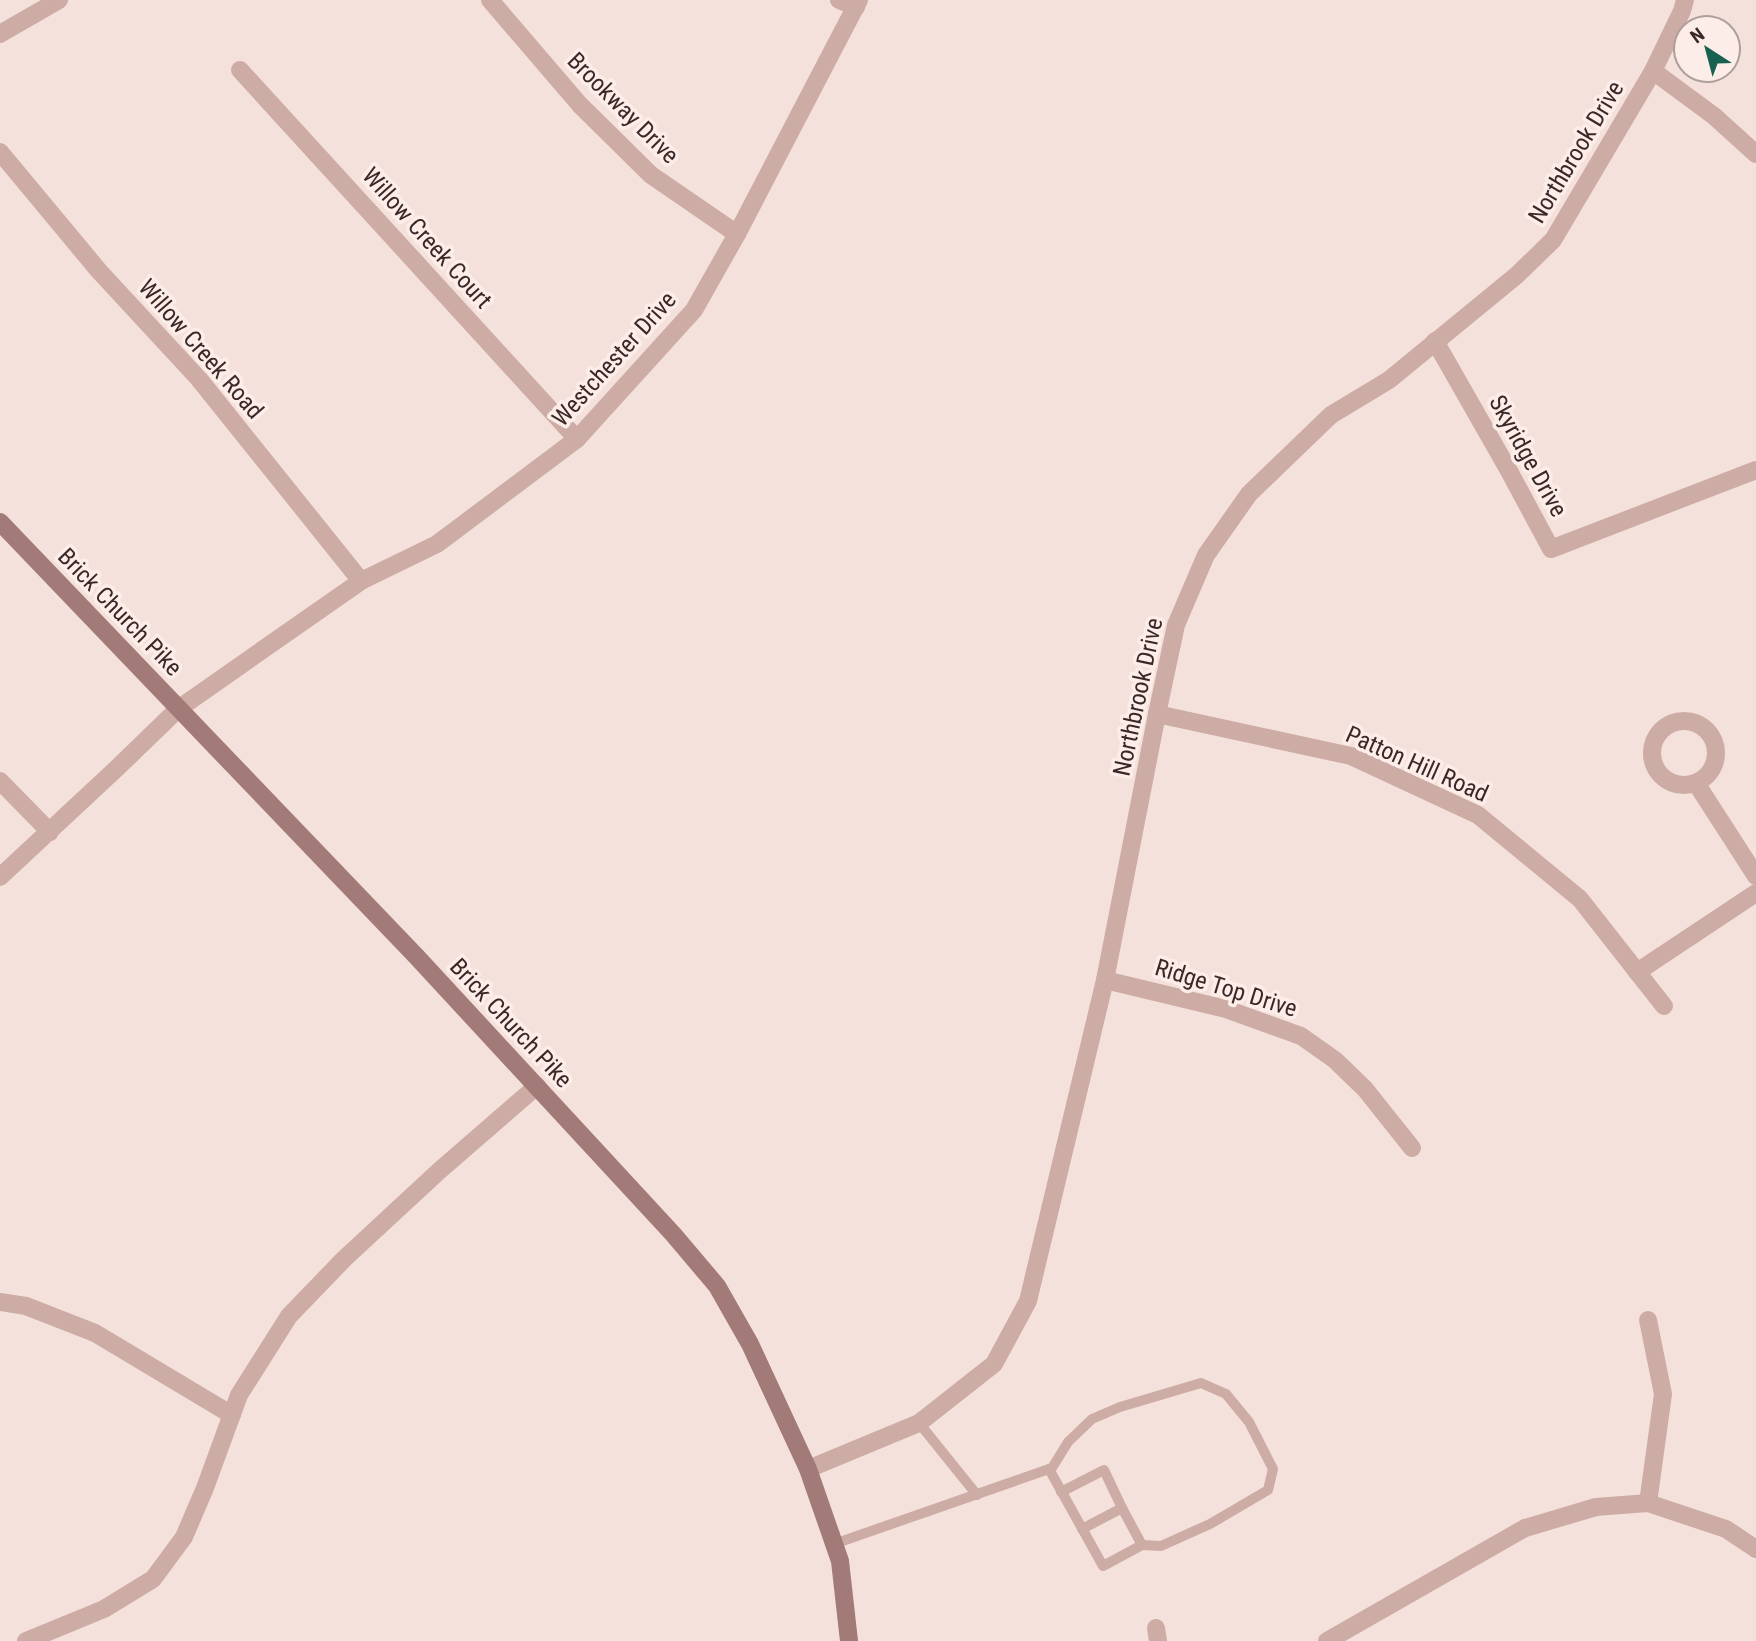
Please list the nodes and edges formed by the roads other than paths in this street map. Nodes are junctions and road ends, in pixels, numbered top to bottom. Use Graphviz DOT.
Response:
graph roads {
  1 [pos="59,0"];
  2 [pos="490,0"];
  3 [pos="839,0"];
  4 [pos="1685,0"];
  5 [pos="858,4"];
  6 [pos="0,34"];
  7 [pos="240,70"];
  8 [pos="1653,71"];
  9 [pos="0,152"];
  10 [pos="1756,154"];
  11 [pos="737,234"];
  12 [pos="1435,341"];
  13 [pos="577,439"];
  14 [pos="1756,470"];
  15 [pos="0,522"];
  16 [pos="361,581"];
  17 [pos="178,709"];
  18 [pos="1157,714"];
  19 [pos="0,781"];
  20 [pos="1696,783"];
  21 [pos="50,832"];
  22 [pos="1756,876"];
  23 [pos="0,877"];
  24 [pos="1756,893"];
  25 [pos="1637,972"];
  26 [pos="1105,980"];
  27 [pos="1664,1006"];
  28 [pos="537,1086"];
  29 [pos="1412,1148"];
  30 [pos="0,1302"];
  31 [pos="1648,1320"];
  32 [pos="232,1415"];
  33 [pos="919,1423"];
  34 [pos="808,1469"];
  35 [pos="1049,1469"];
  36 [pos="1061,1492"];
  37 [pos="977,1495"];
  38 [pos="1648,1503"];
  39 [pos="1122,1508"];
  40 [pos="1082,1528"];
  41 [pos="834,1544"];
  42 [pos="1142,1545"];
  43 [pos="1756,1549"];
  44 [pos="1353,1635"];
  45 [pos="26,1641"];
  46 [pos="849,1641"];
  47 [pos="1327,1641"];
  1 -- 6 [label="street"];
  2 -- 11 [label="street, Brookway Drive"];
  3 -- 5 [label="street"];
  4 -- 8 [label="street, Northbrook Drive"];
  5 -- 11 [label="street, Westchester Drive"];
  7 -- 13 [label="street, Willow Creek Court"];
  8 -- 10 [label="street"];
  8 -- 12 [label="street, Northbrook Drive"];
  9 -- 16 [label="street, Willow Creek Road"];
  11 -- 13 [label="street, Westchester Drive"];
  12 -- 14 [label="street, Skyridge Drive"];
  12 -- 18 [label="street, Northbrook Drive"];
  13 -- 16 [label="street, Westchester Drive"];
  15 -- 17 [label="main road, Brick Church Pike"];
  16 -- 17 [label="street, Westchester Drive"];
  17 -- 21 [label="street, Westchester Drive"];
  17 -- 28 [label="main road, Brick Church Pike"];
  18 -- 25 [label="street, Patton Hill Road"];
  18 -- 26 [label="street, Northbrook Drive"];
  19 -- 21 [label="street"];
  20 -- 22 [label="street"];
  21 -- 23 [label="street, Westchester Drive"];
  24 -- 25 [label="street"];
  25 -- 27 [label="street, Patton Hill Road"];
  26 -- 29 [label="street, Ridge Top Drive"];
  26 -- 33 [label="street, Northbrook Drive"];
  28 -- 32 [label="street"];
  28 -- 34 [label="main road, Brick Church Pike"];
  30 -- 32 [label="street"];
  31 -- 38 [label="street"];
  32 -- 45 [label="street"];
  33 -- 34 [label="street, Northbrook Drive"];
  33 -- 37 [label="lane"];
  34 -- 41 [label="main road, Brick Church Pike"];
  35 -- 36 [label="lane"];
  35 -- 37 [label="lane"];
  35 -- 42 [label="lane"];
  36 -- 39 [label="lane"];
  36 -- 40 [label="lane"];
  37 -- 41 [label="lane"];
  38 -- 43 [label="street"];
  38 -- 44 [label="street"];
  39 -- 40 [label="lane"];
  39 -- 42 [label="lane"];
  40 -- 42 [label="lane"];
  41 -- 46 [label="main road, Brick Church Pike"];
  44 -- 47 [label="street"];
}
